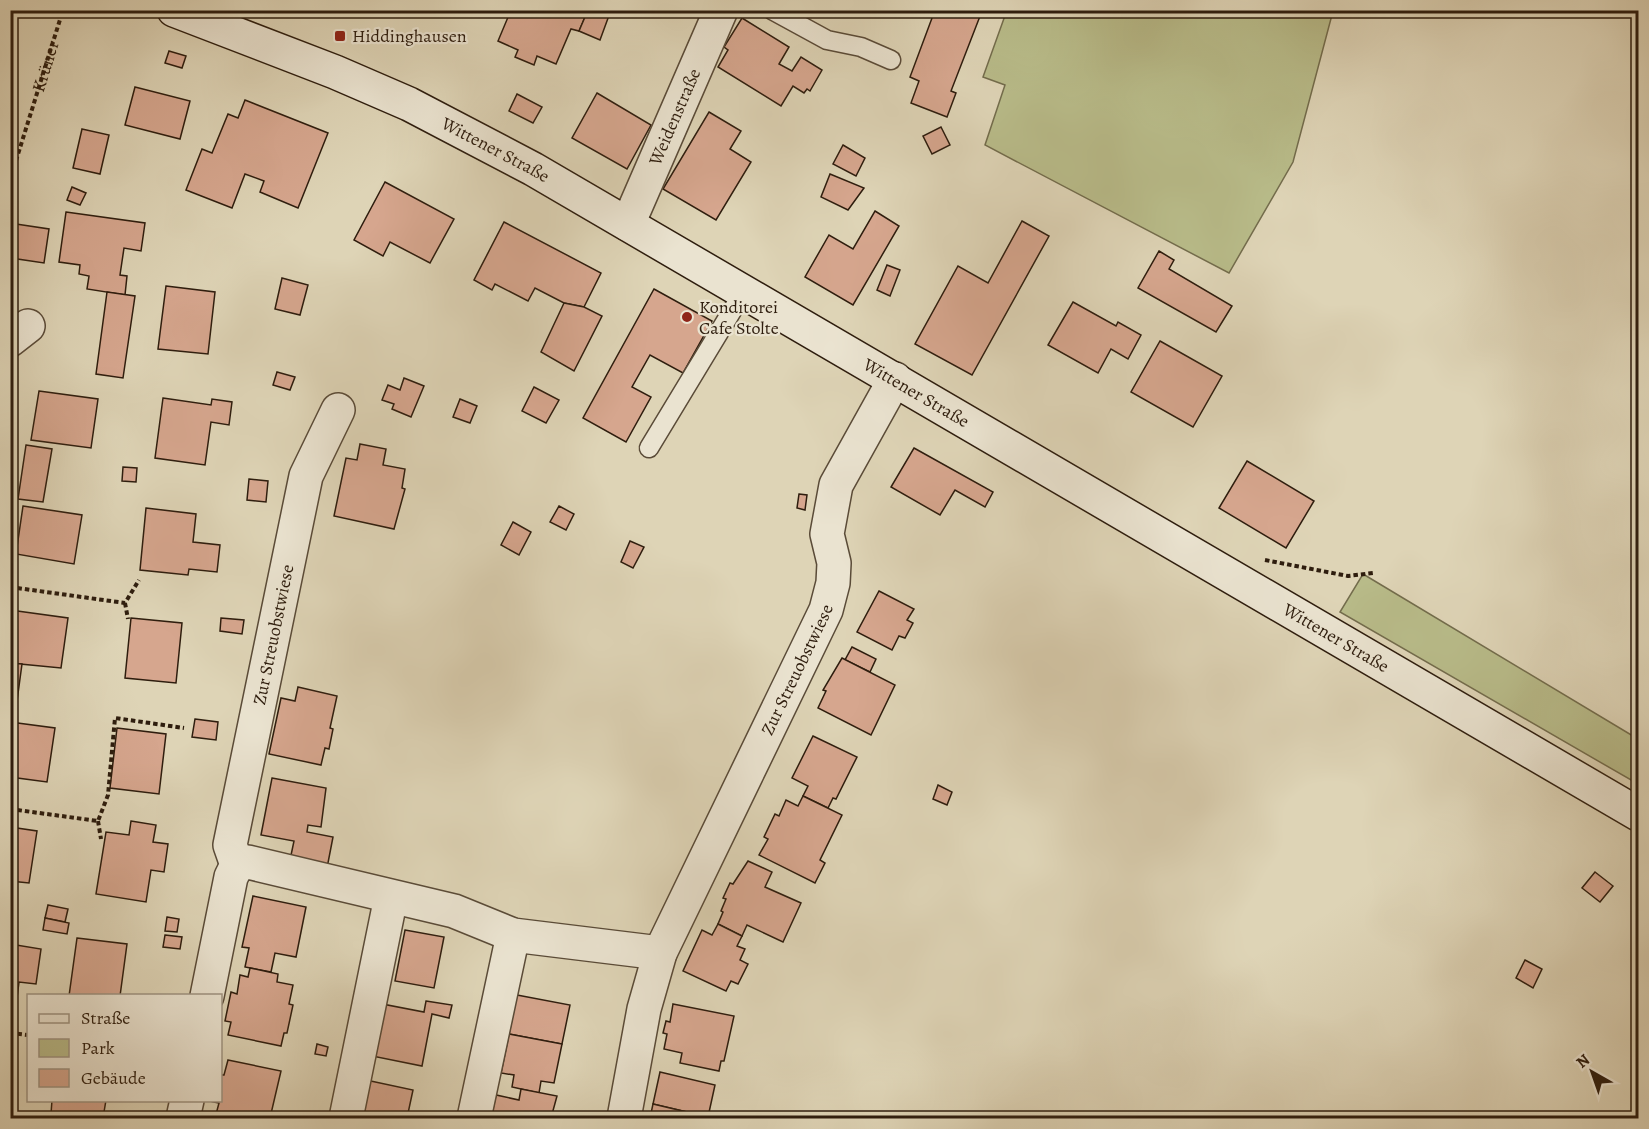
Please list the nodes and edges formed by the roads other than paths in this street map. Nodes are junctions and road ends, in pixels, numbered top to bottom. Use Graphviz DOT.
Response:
graph roads {
  1 [pos="174,10"];
  2 [pos="721,10"];
  3 [pos="772,10"];
  4 [pos="891,60"];
  5 [pos="628,224"];
  6 [pos="744,291"];
  7 [pos="895,379"];
  8 [pos="338,410"];
  9 [pos="649,448"];
  10 [pos="1638,814"];
  11 [pos="237,865"];
  12 [pos="391,897"];
  13 [pos="513,935"];
  14 [pos="660,953"];
  15 [pos="207,994"];
  16 [pos="187,1102"];
  17 [pos="183,1119"];
  18 [pos="346,1119"];
  19 [pos="474,1119"];
  20 [pos="624,1119"];
  1 -- 5 [label="street, Wittener Straße"];
  2 -- 5 [label="street, Weidenstraße"];
  3 -- 4 [label="lane"];
  5 -- 6 [label="street, Wittener Straße"];
  6 -- 7 [label="street, Wittener Straße"];
  6 -- 9 [label="lane"];
  7 -- 10 [label="street, Wittener Straße"];
  7 -- 14 [label="street, Zur Streuobstwiese"];
  8 -- 11 [label="street, Zur Streuobstwiese"];
  11 -- 12 [label="street"];
  11 -- 15 [label="street, Zur Streuobstwiese"];
  12 -- 13 [label="street"];
  12 -- 18 [label="street"];
  13 -- 14 [label="street"];
  13 -- 19 [label="street"];
  14 -- 20 [label="street, Zur Streuobstwiese"];
  16 -- 17 [label="street"];
}
